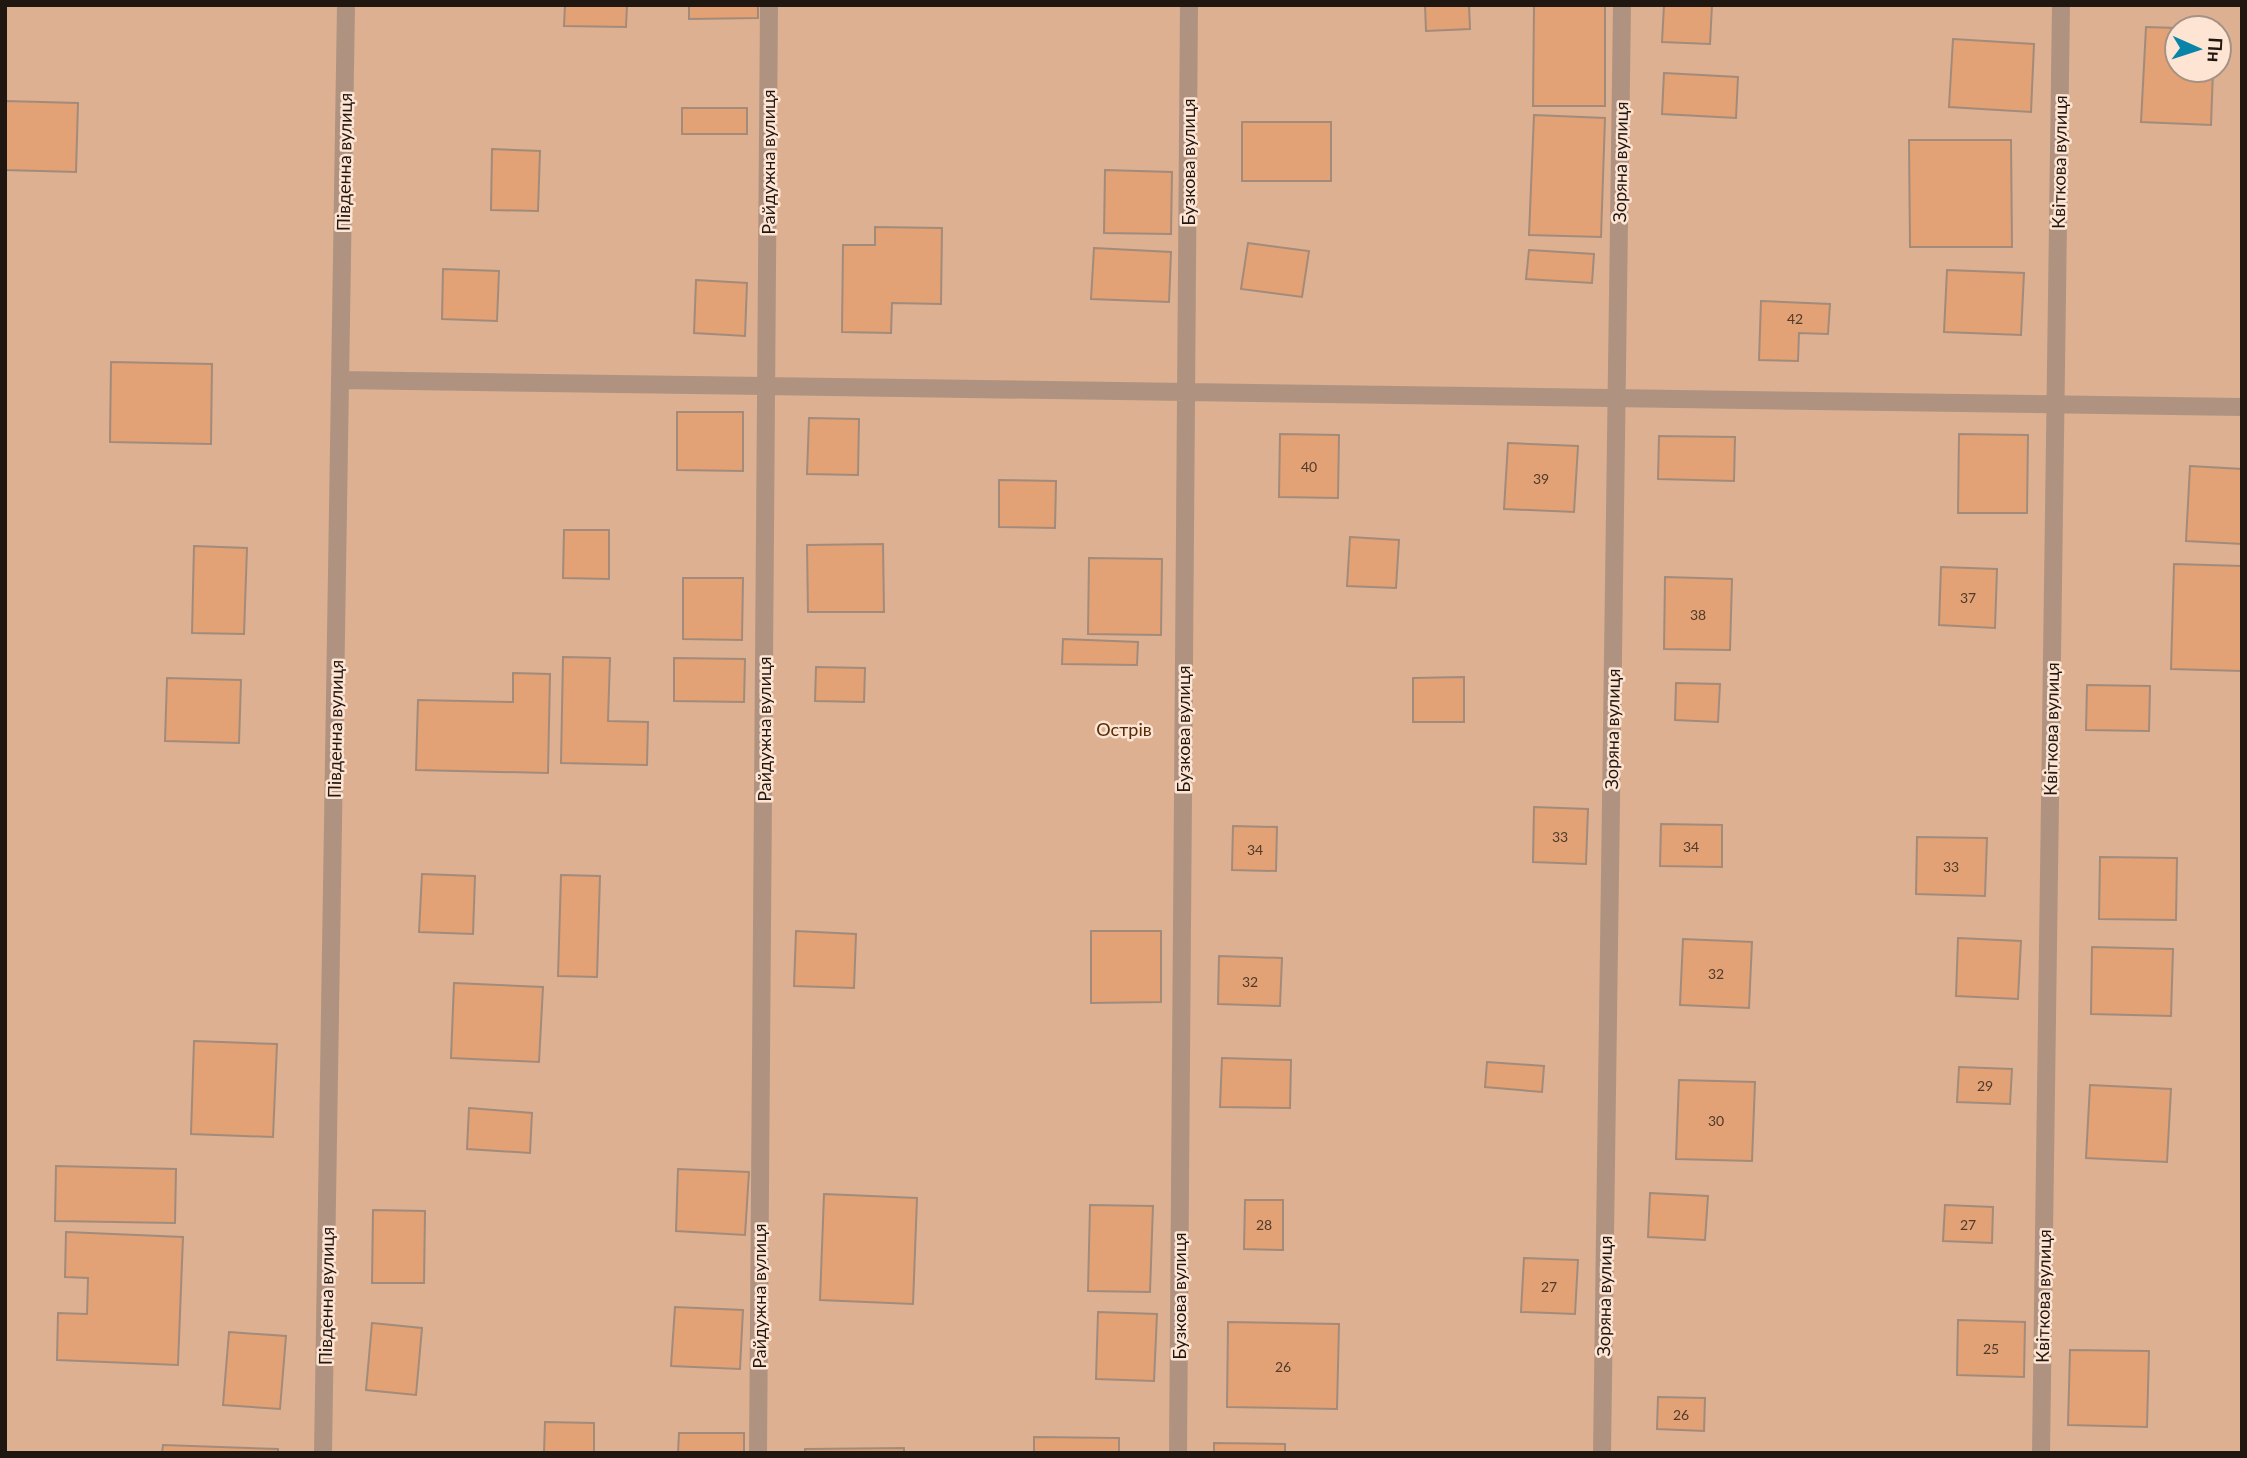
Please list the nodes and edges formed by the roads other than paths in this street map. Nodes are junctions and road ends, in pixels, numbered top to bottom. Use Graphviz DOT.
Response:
graph roads {
  1 [pos="346,5"];
  2 [pos="769,5"];
  3 [pos="1189,5"];
  4 [pos="1622,5"];
  5 [pos="2061,5"];
  6 [pos="340,380"];
  7 [pos="766,386"];
  8 [pos="1186,392"];
  9 [pos="1616,398"];
  10 [pos="2055,404"];
  11 [pos="2242,407"];
  12 [pos="323,1453"];
  13 [pos="758,1453"];
  14 [pos="1178,1453"];
  15 [pos="1602,1453"];
  16 [pos="2041,1453"];
  1 -- 6 [label="street, Південна вулиця"];
  2 -- 7 [label="street, Райдужна вулиця"];
  3 -- 8 [label="street, Бузкова вулиця"];
  4 -- 9 [label="street, Зоряна вулиця"];
  5 -- 10 [label="street, Квіткова вулиця"];
  6 -- 7 [label="street"];
  6 -- 12 [label="street, Південна вулиця"];
  7 -- 8 [label="street"];
  7 -- 13 [label="street, Райдужна вулиця"];
  8 -- 9 [label="street"];
  8 -- 14 [label="street, Бузкова вулиця"];
  9 -- 10 [label="street"];
  9 -- 15 [label="street, Зоряна вулиця"];
  10 -- 11 [label="street"];
  10 -- 16 [label="street, Квіткова вулиця"];
}
